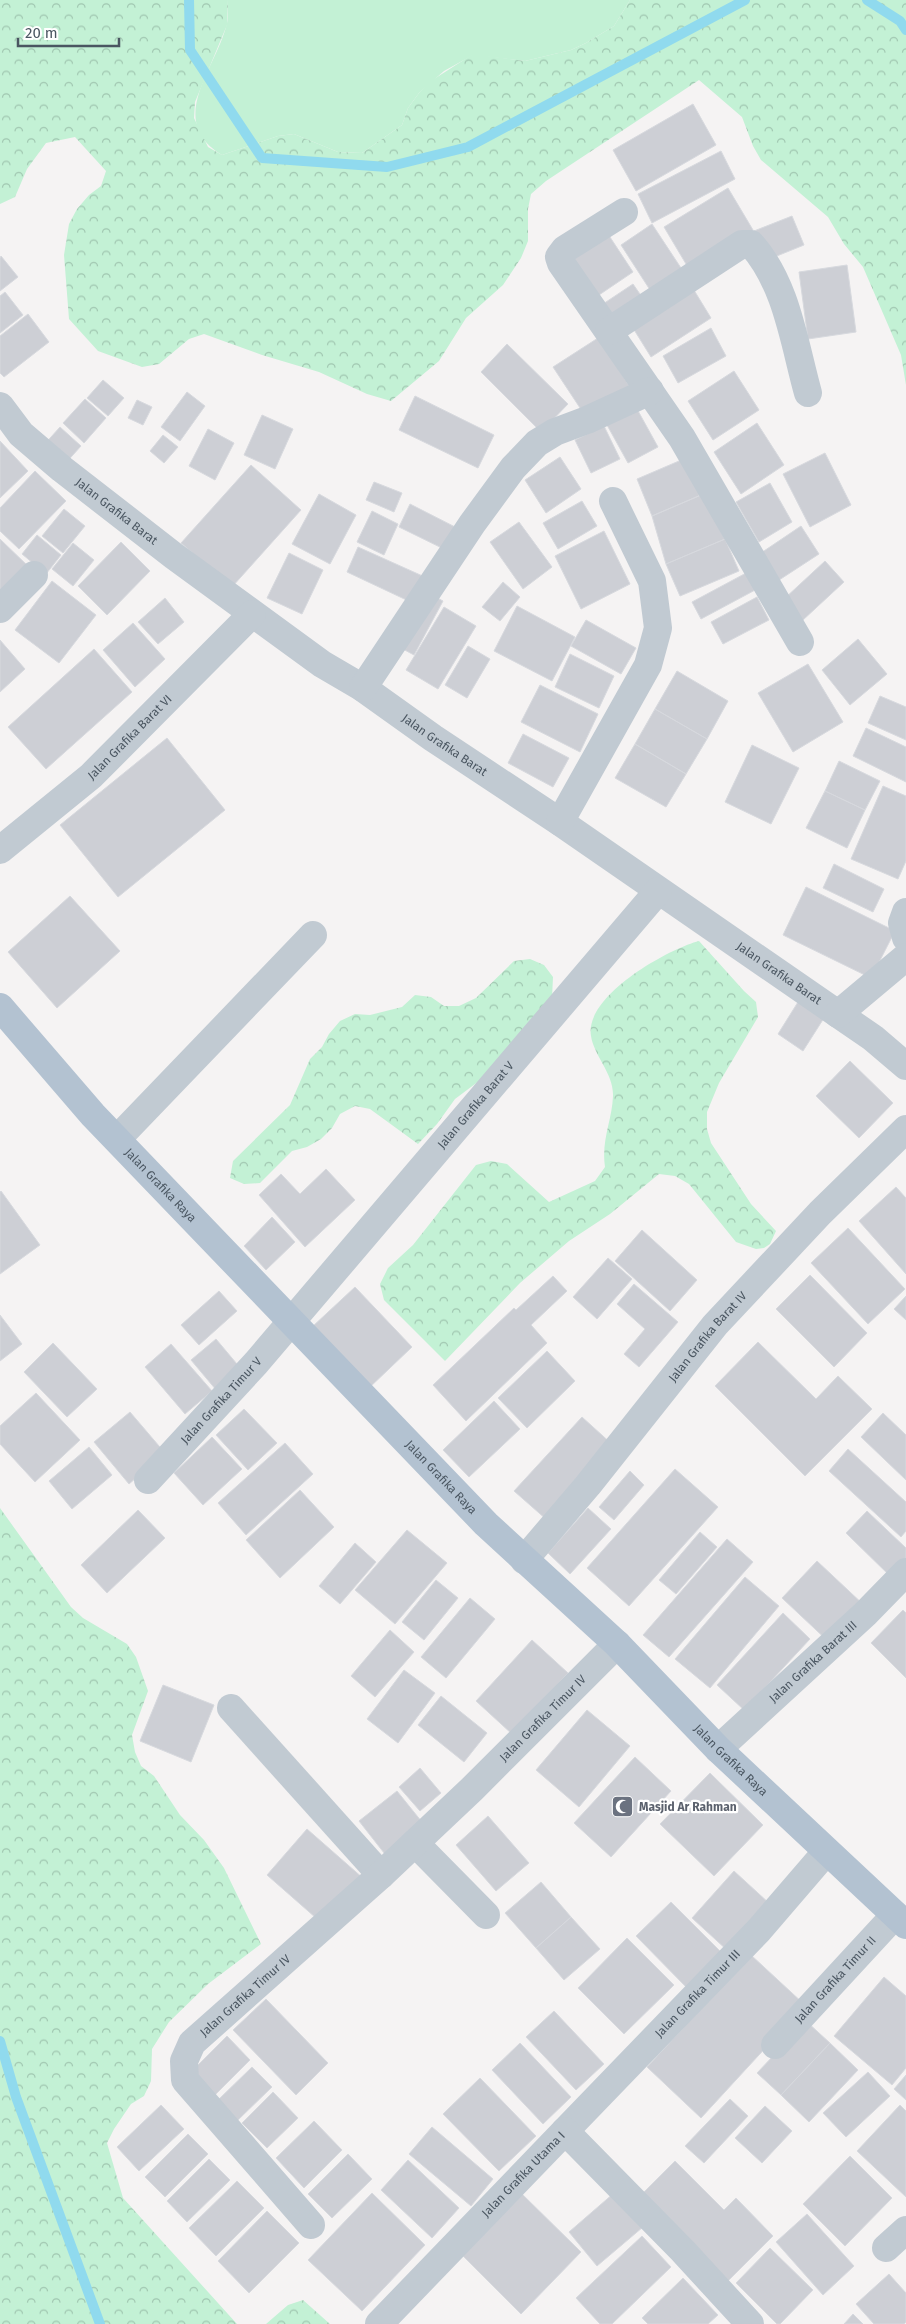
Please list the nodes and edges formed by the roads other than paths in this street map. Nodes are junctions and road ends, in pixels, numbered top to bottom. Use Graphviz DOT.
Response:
graph roads {
  1 [pos="624,212"];
  2 [pos="609,331"];
  3 [pos="650,391"];
  4 [pos="808,393"];
  5 [pos="0,406"];
  6 [pos="613,501"];
  7 [pos="34,575"];
  8 [pos="0,609"];
  9 [pos="252,614"];
  10 [pos="800,642"];
  11 [pos="363,688"];
  12 [pos="560,822"];
  13 [pos="0,850"];
  14 [pos="658,890"];
  15 [pos="906,912"];
  16 [pos="313,934"];
  17 [pos="906,938"];
  18 [pos="906,957"];
  19 [pos="0,1007"];
  20 [pos="838,1014"];
  21 [pos="906,1066"];
  22 [pos="906,1129"];
  23 [pos="117,1140"];
  24 [pos="292,1320"];
  25 [pos="148,1480"];
  26 [pos="524,1560"];
  27 [pos="906,1572"];
  28 [pos="617,1644"];
  29 [pos="231,1708"];
  30 [pos="718,1749"];
  31 [pos="415,1843"];
  32 [pos="826,1852"];
  33 [pos="381,1875"];
  34 [pos="486,1915"];
  35 [pos="901,1920"];
  36 [pos="775,2045"];
  37 [pos="565,2131"];
  38 [pos="311,2225"];
  39 [pos="906,2230"];
  40 [pos="886,2248"];
  41 [pos="379,2324"];
  42 [pos="750,2324"];
  1 -- 2 [label="street"];
  2 -- 3 [label="street"];
  2 -- 4 [label="street"];
  3 -- 10 [label="street"];
  3 -- 11 [label="street"];
  5 -- 9 [label="street, Jalan Grafika Barat"];
  6 -- 12 [label="street"];
  7 -- 8 [label="street"];
  9 -- 11 [label="street, Jalan Grafika Barat"];
  9 -- 13 [label="street, Jalan Grafika Barat VI"];
  11 -- 12 [label="street, Jalan Grafika Barat"];
  12 -- 14 [label="street, Jalan Grafika Barat"];
  14 -- 20 [label="street, Jalan Grafika Barat"];
  14 -- 24 [label="street, Jalan Grafika Barat V"];
  15 -- 17 [label="street"];
  16 -- 23 [label="street"];
  18 -- 20 [label="street"];
  19 -- 23 [label="main road, Jalan Grafika Raya"];
  20 -- 21 [label="street, Jalan Grafika Barat"];
  22 -- 26 [label="street, Jalan Grafika Barat IV"];
  23 -- 24 [label="main road, Jalan Grafika Raya"];
  24 -- 25 [label="street, Jalan Grafika Timur V"];
  24 -- 26 [label="main road, Jalan Grafika Raya"];
  26 -- 28 [label="main road, Jalan Grafika Raya"];
  27 -- 30 [label="street, Jalan Grafika Barat III"];
  28 -- 30 [label="main road, Jalan Grafika Raya"];
  28 -- 31 [label="street, Jalan Grafika Timur IV"];
  29 -- 33 [label="street"];
  30 -- 32 [label="main road, Jalan Grafika Raya"];
  31 -- 33 [label="street, Jalan Grafika Timur IV"];
  31 -- 34 [label="street"];
  32 -- 35 [label="main road, Jalan Grafika Raya"];
  32 -- 37 [label="street, Jalan Grafika Timur III"];
  33 -- 38 [label="street, Jalan Grafika Timur IV"];
  35 -- 36 [label="street, Jalan Grafika Timur II"];
  37 -- 41 [label="street, Jalan Grafika Utama I"];
  37 -- 42 [label="street, Jalan Grafika Utama I"];
  39 -- 40 [label="street"];
}
